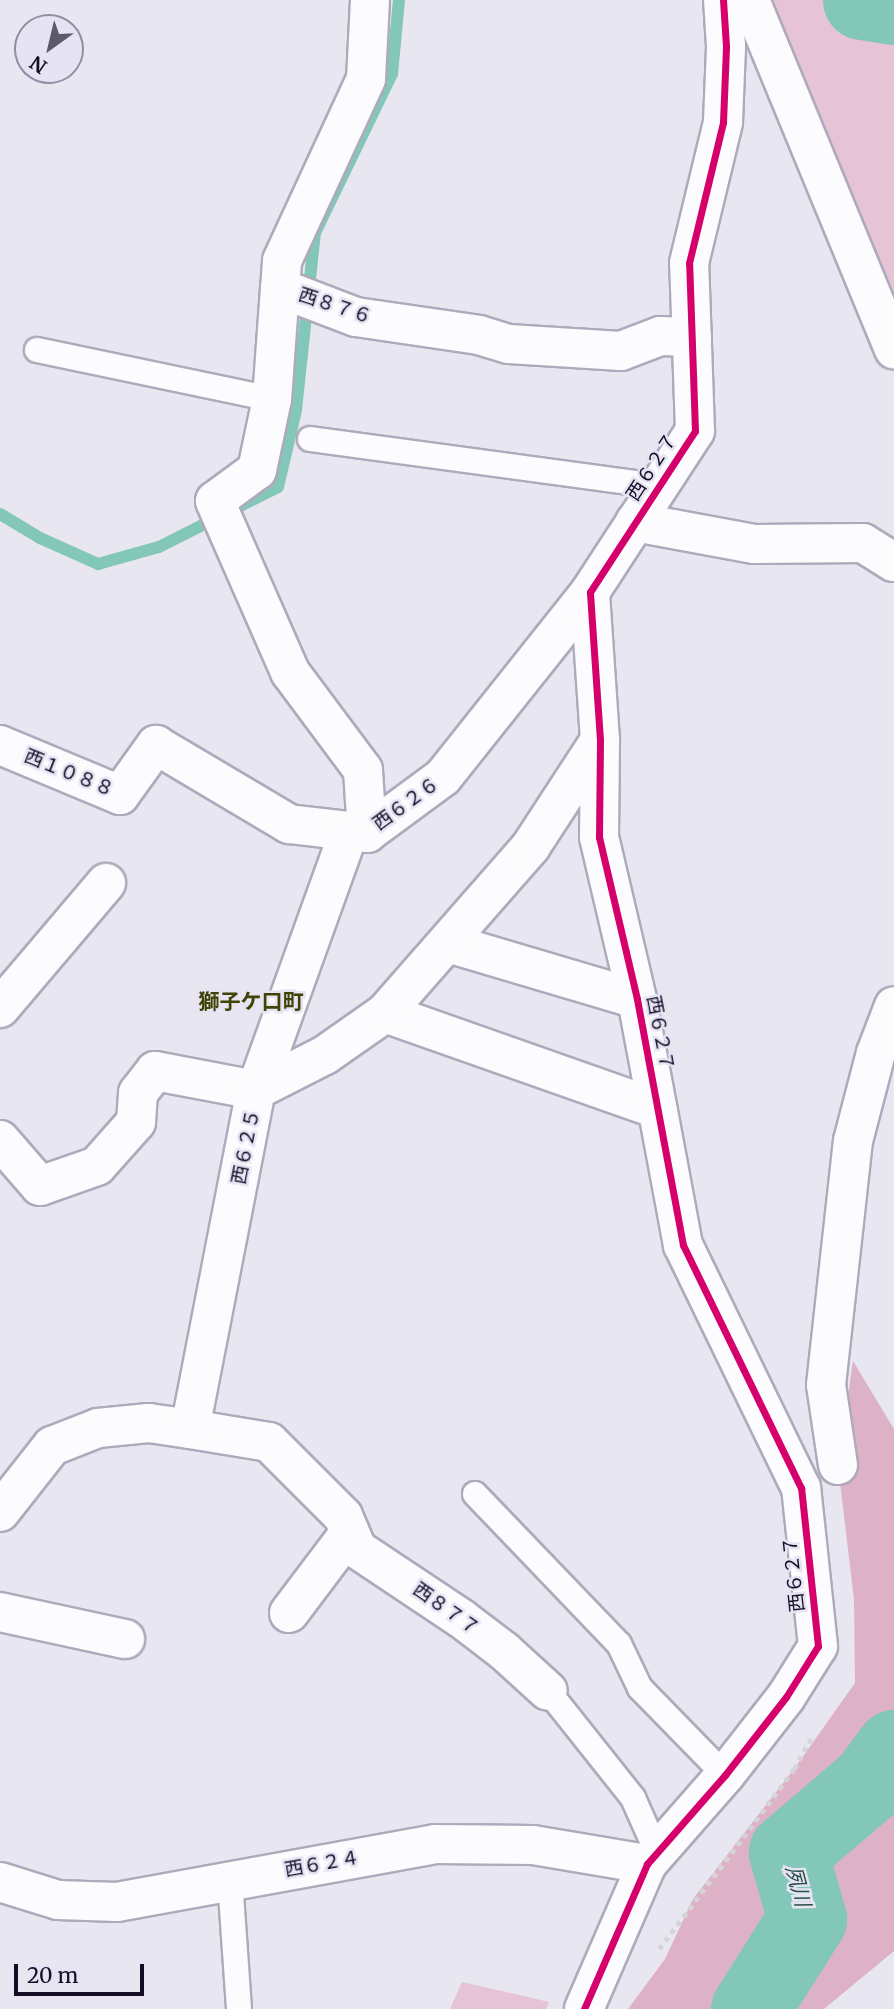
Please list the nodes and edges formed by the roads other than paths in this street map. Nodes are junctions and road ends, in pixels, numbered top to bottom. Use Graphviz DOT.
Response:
graph roads {
  1 [pos="370,0"];
  2 [pos="723,0"];
  3 [pos="750,0"];
  4 [pos="297,295"];
  5 [pos="692,337"];
  6 [pos="894,349"];
  7 [pos="37,350"];
  8 [pos="272,399"];
  9 [pos="310,439"];
  10 [pos="659,486"];
  11 [pos="635,522"];
  12 [pos="894,562"];
  13 [pos="590,592"];
  14 [pos="600,740"];
  15 [pos="0,745"];
  16 [pos="156,746"];
  17 [pos="358,832"];
  18 [pos="107,883"];
  19 [pos="448,943"];
  20 [pos="638,999"];
  21 [pos="894,1006"];
  22 [pos="0,1008"];
  23 [pos="385,1013"];
  24 [pos="256,1090"];
  25 [pos="658,1109"];
  26 [pos="0,1140"];
  27 [pos="190,1429"];
  28 [pos="838,1465"];
  29 [pos="475,1494"];
  30 [pos="0,1512"];
  31 [pos="350,1532"];
  32 [pos="0,1612"];
  33 [pos="289,1613"];
  34 [pos="125,1639"];
  35 [pos="548,1691"];
  36 [pos="725,1775"];
  37 [pos="652,1858"];
  38 [pos="230,1880"];
  39 [pos="0,1882"];
  40 [pos="239,2009"];
  41 [pos="584,2009"];
  1 -- 4 [label="street, 西８７６"];
  2 -- 5 [label="street, 西６２７"];
  3 -- 6 [label="street"];
  4 -- 5 [label="street, 西８７６"];
  4 -- 8 [label="street"];
  5 -- 10 [label="street, 西６２７"];
  7 -- 8 [label="lane"];
  8 -- 17 [label="street"];
  9 -- 10 [label="lane"];
  10 -- 11 [label="street, 西６２７"];
  11 -- 12 [label="street"];
  11 -- 13 [label="street, 西６２７"];
  13 -- 14 [label="street, 西６２７"];
  13 -- 17 [label="street, 西６２６"];
  14 -- 19 [label="street, 西６２５"];
  14 -- 20 [label="street, 西６２７"];
  15 -- 16 [label="street, 西１０８８"];
  16 -- 17 [label="street, 西６２６"];
  17 -- 24 [label="street"];
  18 -- 22 [label="street"];
  19 -- 20 [label="street"];
  19 -- 23 [label="street, 西６２５"];
  20 -- 25 [label="street, 西６２７"];
  21 -- 28 [label="street"];
  23 -- 24 [label="street, 西６２５"];
  23 -- 25 [label="street"];
  24 -- 26 [label="street"];
  24 -- 27 [label="street, 西６２５"];
  25 -- 36 [label="street, 西６２７"];
  27 -- 30 [label="street"];
  27 -- 31 [label="street, 西８７７"];
  29 -- 36 [label="lane"];
  31 -- 33 [label="street"];
  31 -- 35 [label="street, 西８７７"];
  32 -- 34 [label="street"];
  35 -- 37 [label="lane, 西８７７"];
  36 -- 37 [label="street, 西６２７"];
  37 -- 38 [label="street, 西６２４"];
  37 -- 41 [label="street, 西６２７"];
  38 -- 39 [label="street, 西６２４"];
  38 -- 40 [label="lane"];
}
